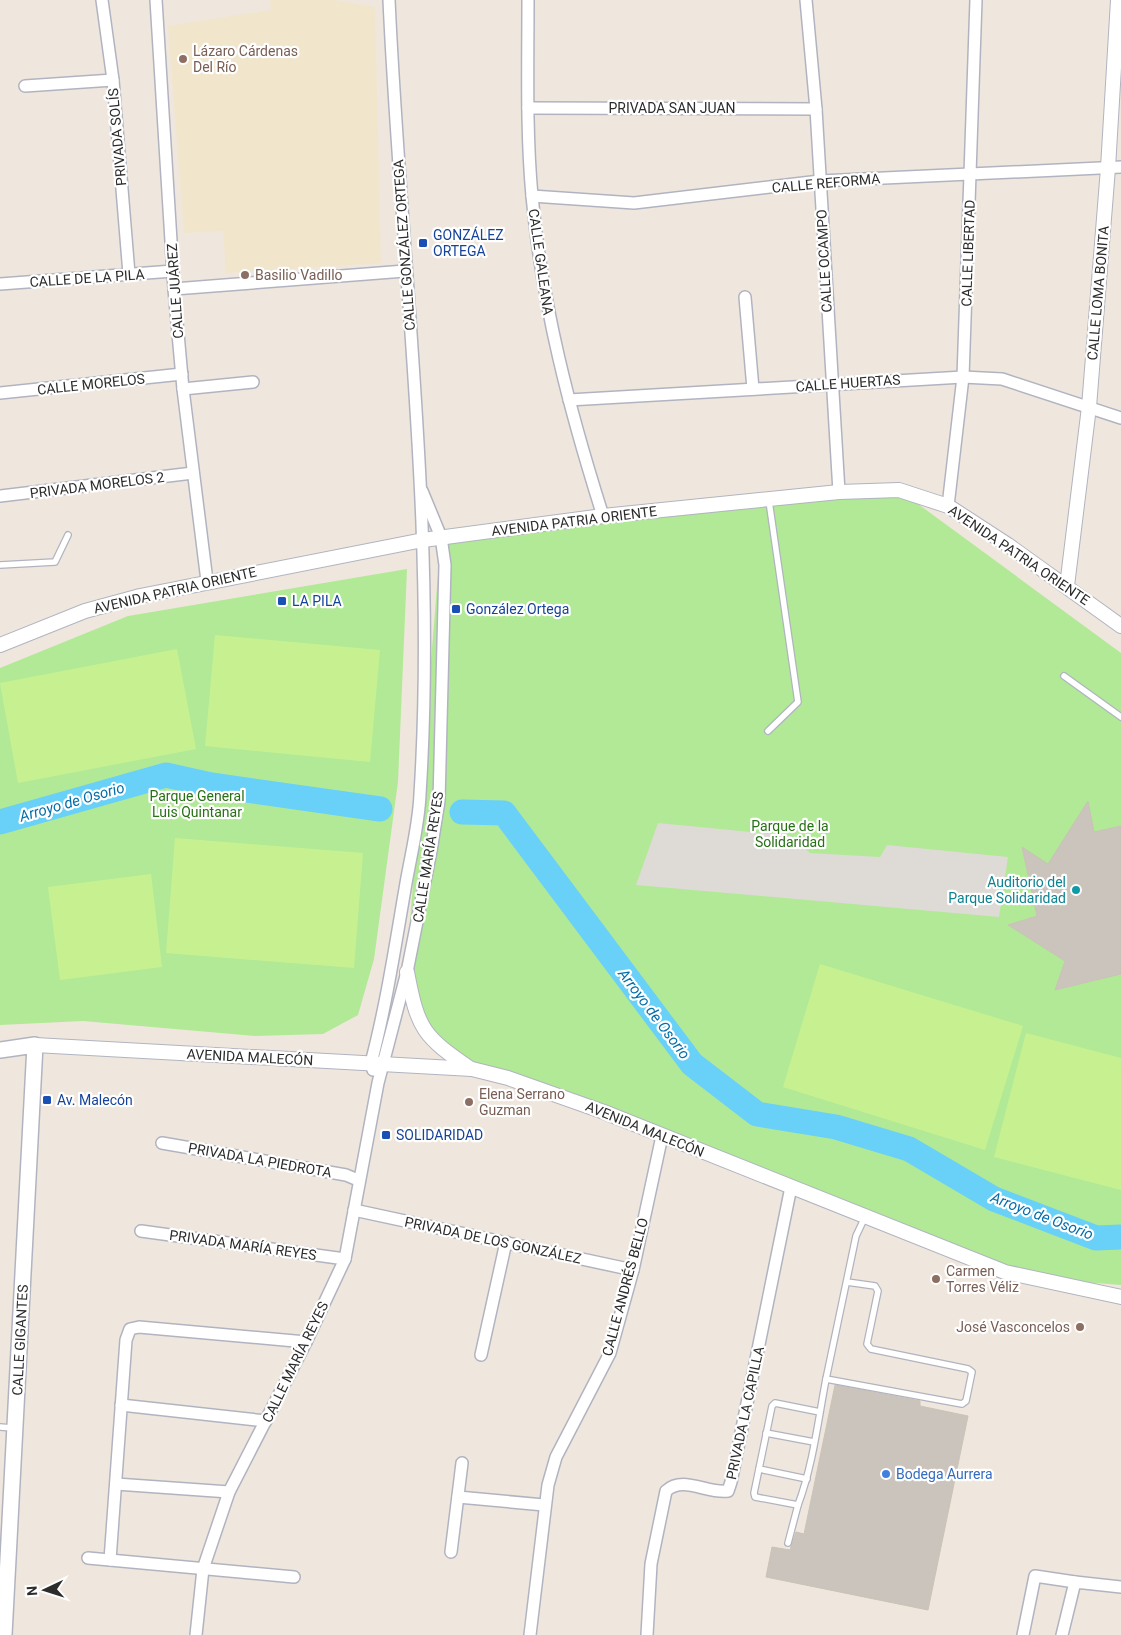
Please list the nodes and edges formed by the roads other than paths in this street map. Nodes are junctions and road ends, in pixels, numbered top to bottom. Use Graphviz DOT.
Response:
graph roads {
  1 [pos="102,0"];
  2 [pos="156,0"];
  3 [pos="387,0"];
  4 [pos="528,0"];
  5 [pos="806,0"];
  6 [pos="976,0"];
  7 [pos="1118,0"];
  8 [pos="113,80"];
  9 [pos="25,86"];
  10 [pos="528,108"];
  11 [pos="816,109"];
  12 [pos="1115,168"];
  13 [pos="971,173"];
  14 [pos="820,181"];
  15 [pos="532,196"];
  16 [pos="173,271"];
  17 [pos="405,271"];
  18 [pos="129,274"];
  19 [pos="0,284"];
  20 [pos="174,289"];
  21 [pos="744,297"];
  22 [pos="182,374"];
  23 [pos="963,376"];
  24 [pos="252,382"];
  25 [pos="831,384"];
  26 [pos="183,389"];
  27 [pos="753,389"];
  28 [pos="0,393"];
  29 [pos="568,400"];
  30 [pos="1089,407"];
  31 [pos="1121,418"];
  32 [pos="193,473"];
  33 [pos="422,491"];
  34 [pos="839,492"];
  35 [pos="0,496"];
  36 [pos="769,501"];
  37 [pos="948,506"];
  38 [pos="603,516"];
  39 [pos="68,535"];
  40 [pos="440,537"];
  41 [pos="423,540"];
  42 [pos="0,565"];
  43 [pos="207,581"];
  44 [pos="1067,586"];
  45 [pos="1121,626"];
  46 [pos="0,645"];
  47 [pos="1064,676"];
  48 [pos="1121,718"];
  49 [pos="768,731"];
  50 [pos="407,972"];
  51 [pos="35,1045"];
  52 [pos="0,1050"];
  53 [pos="377,1063"];
  54 [pos="472,1069"];
  55 [pos="662,1136"];
  56 [pos="162,1143"];
  57 [pos="358,1180"];
  58 [pos="791,1187"];
  59 [pos="354,1210"];
  60 [pos="865,1217"];
  61 [pos="141,1231"];
  62 [pos="506,1242"];
  63 [pos="345,1259"];
  64 [pos="633,1270"];
  65 [pos="847,1282"];
  66 [pos="1121,1297"];
  67 [pos="306,1342"];
  68 [pos="481,1355"];
  69 [pos="826,1379"];
  70 [pos="121,1405"];
  71 [pos="820,1412"];
  72 [pos="266,1421"];
  73 [pos="8,1428"];
  74 [pos="766,1433"];
  75 [pos="814,1442"];
  76 [pos="462,1463"];
  77 [pos="759,1470"];
  78 [pos="807,1479"];
  79 [pos="116,1484"];
  80 [pos="229,1492"];
  81 [pos="458,1497"];
  82 [pos="544,1505"];
  83 [pos="798,1505"];
  84 [pos="788,1543"];
  85 [pos="451,1552"];
  86 [pos="88,1558"];
  87 [pos="110,1560"];
  88 [pos="203,1569"];
  89 [pos="294,1578"];
  90 [pos="1075,1582"];
  91 [pos="1121,1587"];
  92 [pos="4,1635"];
  93 [pos="196,1635"];
  94 [pos="530,1635"];
  95 [pos="647,1635"];
  96 [pos="1022,1635"];
  97 [pos="1062,1635"];
  1 -- 8 [label="street, PRIVADA SOLÍS"];
  2 -- 16 [label="street, CALLE JUÁREZ"];
  3 -- 17 [label="street, CALLE GONZÁLEZ ORTEGA"];
  4 -- 10 [label="street, CALLE GALEANA"];
  5 -- 11 [label="street, CALLE OCAMPO"];
  6 -- 13 [label="street, CALLE LIBERTAD"];
  7 -- 12 [label="street, CALLE LOMA BONITA"];
  8 -- 9 [label="street"];
  8 -- 18 [label="street, PRIVADA SOLÍS"];
  10 -- 11 [label="street, PRIVADA SAN JUAN"];
  10 -- 15 [label="street, CALLE GALEANA"];
  11 -- 14 [label="street, CALLE OCAMPO"];
  12 -- 13 [label="street, CALLE REFORMA"];
  12 -- 30 [label="street, CALLE LOMA BONITA"];
  13 -- 14 [label="street, CALLE REFORMA"];
  13 -- 23 [label="street, CALLE LIBERTAD"];
  14 -- 15 [label="street, CALLE REFORMA"];
  14 -- 25 [label="street, CALLE OCAMPO"];
  15 -- 29 [label="street, CALLE GALEANA"];
  16 -- 18 [label="street, CALLE DE LA PILA"];
  16 -- 20 [label="street, CALLE JUÁREZ"];
  17 -- 20 [label="street"];
  17 -- 33 [label="street, CALLE GONZÁLEZ ORTEGA"];
  18 -- 19 [label="street, CALLE DE LA PILA"];
  20 -- 22 [label="street, CALLE JUÁREZ"];
  21 -- 27 [label="street"];
  22 -- 26 [label="street, CALLE JUÁREZ"];
  22 -- 28 [label="street, CALLE MORELOS"];
  23 -- 25 [label="street, CALLE HUERTAS"];
  23 -- 30 [label="street, CALLE HUERTAS"];
  23 -- 37 [label="street, CALLE LIBERTAD"];
  24 -- 26 [label="street"];
  25 -- 27 [label="street, CALLE HUERTAS"];
  25 -- 34 [label="street, CALLE OCAMPO"];
  26 -- 32 [label="street, CALLE JUÁREZ"];
  27 -- 29 [label="street, CALLE HUERTAS"];
  29 -- 38 [label="street, CALLE GALEANA"];
  30 -- 31 [label="street, CALLE HUERTAS"];
  30 -- 44 [label="street, CALLE LOMA BONITA"];
  32 -- 35 [label="street, PRIVADA MORELOS 2"];
  32 -- 43 [label="street, CALLE JUÁREZ"];
  33 -- 40 [label="street, CALLE GONZÁLEZ ORTEGA"];
  33 -- 41 [label="street, CALLE GONZÁLEZ ORTEGA"];
  34 -- 36 [label="street, AVENIDA PATRIA ORIENTE"];
  34 -- 37 [label="street, AVENIDA PATRIA ORIENTE"];
  36 -- 38 [label="street, AVENIDA PATRIA ORIENTE"];
  36 -- 49 [label="lane"];
  37 -- 44 [label="street, AVENIDA PATRIA ORIENTE"];
  38 -- 40 [label="street, AVENIDA PATRIA ORIENTE"];
  39 -- 42 [label="lane"];
  40 -- 41 [label="street, AVENIDA PATRIA ORIENTE"];
  40 -- 50 [label="street, CALLE MARÍA REYES"];
  41 -- 43 [label="street, AVENIDA PATRIA ORIENTE"];
  41 -- 53 [label="street, CALLE MARÍA REYES"];
  43 -- 46 [label="street, AVENIDA PATRIA ORIENTE"];
  44 -- 45 [label="street, AVENIDA PATRIA ORIENTE"];
  47 -- 48 [label="lane"];
  50 -- 53 [label="street, CALLE MARÍA REYES"];
  50 -- 54 [label="street"];
  51 -- 52 [label="main road, AVENIDA MALECÓN"];
  51 -- 53 [label="street, AVENIDA MALECÓN"];
  51 -- 73 [label="main road, CALLE GIGANTES"];
  53 -- 54 [label="street, AVENIDA MALECÓN"];
  53 -- 57 [label="street, CALLE MARÍA REYES"];
  54 -- 55 [label="street, AVENIDA MALECÓN"];
  55 -- 58 [label="street, AVENIDA MALECÓN"];
  55 -- 64 [label="street, CALLE ANDRÉS BELLO"];
  56 -- 57 [label="street, PRIVADA LA PIEDROTA"];
  57 -- 59 [label="street, CALLE MARÍA REYES"];
  58 -- 60 [label="street, AVENIDA MALECÓN"];
  58 -- 95 [label="street, PRIVADA LA CAPILLA"];
  59 -- 62 [label="street, PRIVADA DE LOS GONZÁLEZ"];
  59 -- 63 [label="street, CALLE MARÍA REYES"];
  60 -- 65 [label="lane"];
  60 -- 66 [label="street, AVENIDA MALECÓN"];
  61 -- 63 [label="street, PRIVADA MARÍA REYES"];
  62 -- 64 [label="street, PRIVADA DE LOS GONZÁLEZ"];
  62 -- 68 [label="street"];
  63 -- 67 [label="street, CALLE MARÍA REYES"];
  64 -- 82 [label="street, CALLE ANDRÉS BELLO"];
  65 -- 69 [label="lane"];
  65 -- 69 [label="lane"];
  67 -- 70 [label="street"];
  67 -- 72 [label="street, CALLE MARÍA REYES"];
  69 -- 71 [label="lane"];
  70 -- 72 [label="street"];
  70 -- 79 [label="street"];
  71 -- 74 [label="lane"];
  71 -- 75 [label="lane"];
  72 -- 80 [label="street, CALLE MARÍA REYES"];
  73 -- 92 [label="main road, CALLE GIGANTES"];
  74 -- 75 [label="lane"];
  74 -- 77 [label="lane"];
  75 -- 78 [label="lane"];
  76 -- 81 [label="street"];
  77 -- 78 [label="lane"];
  77 -- 83 [label="lane"];
  78 -- 83 [label="lane"];
  79 -- 80 [label="street"];
  79 -- 87 [label="street"];
  80 -- 88 [label="street, CALLE MARÍA REYES"];
  81 -- 82 [label="street"];
  81 -- 85 [label="street"];
  82 -- 94 [label="street, CALLE ANDRÉS BELLO"];
  83 -- 84 [label="lane"];
  86 -- 87 [label="street"];
  87 -- 88 [label="street"];
  88 -- 89 [label="street"];
  88 -- 93 [label="street, CALLE MARÍA REYES"];
  90 -- 91 [label="street"];
  90 -- 96 [label="street"];
  90 -- 97 [label="street"];
}
